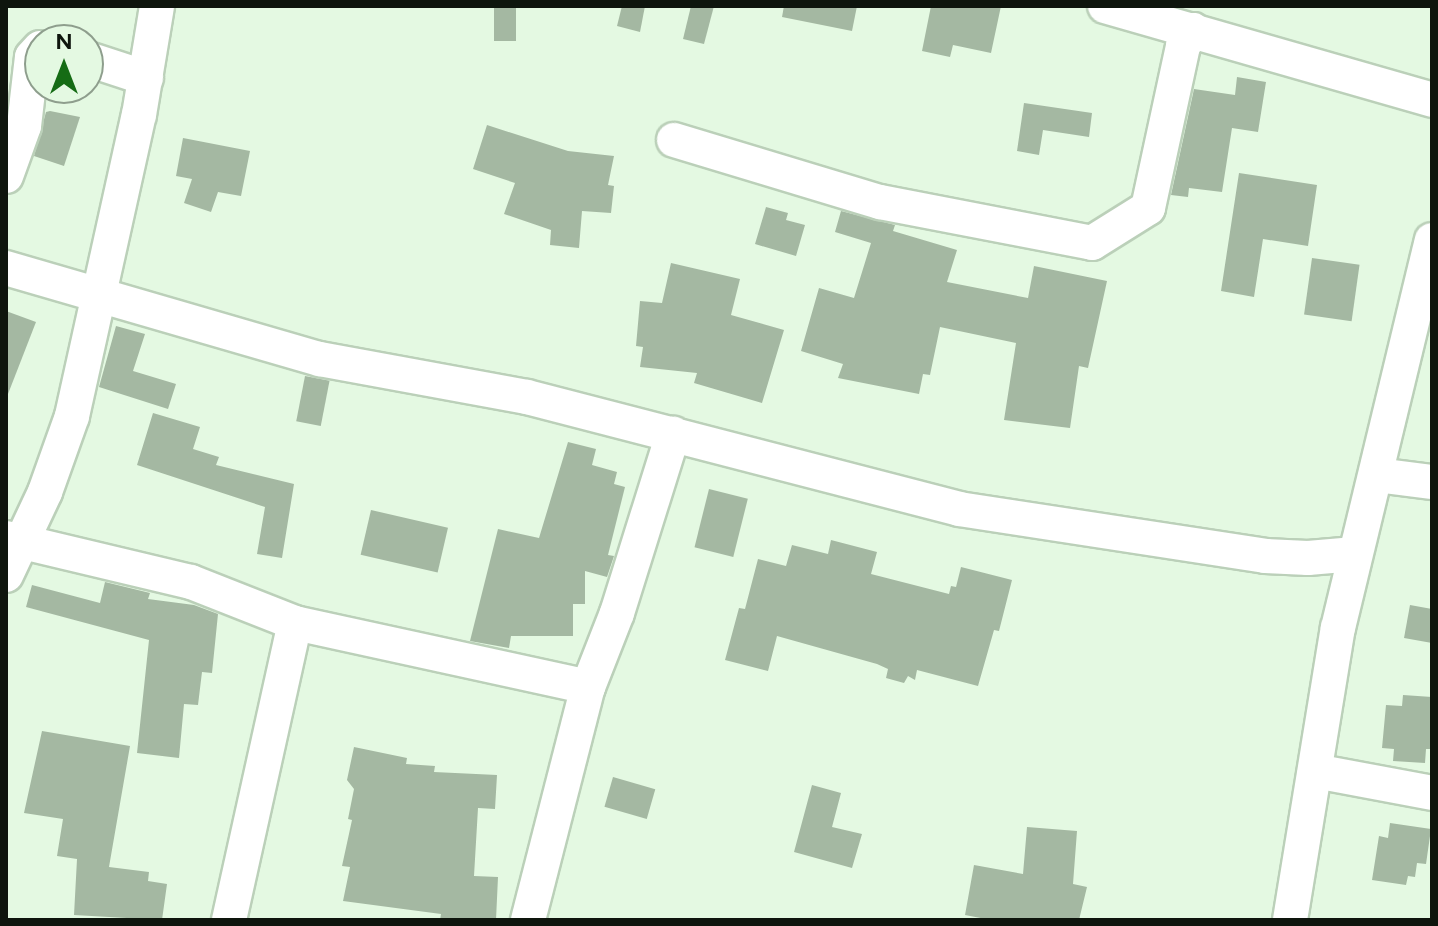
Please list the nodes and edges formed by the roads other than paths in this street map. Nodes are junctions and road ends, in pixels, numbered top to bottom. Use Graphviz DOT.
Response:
graph roads {
  1 [pos="157,6"];
  2 [pos="1105,6"];
  3 [pos="1193,30"];
  4 [pos="104,64"];
  5 [pos="146,78"];
  6 [pos="1432,100"];
  7 [pos="27,104"];
  8 [pos="674,140"];
  9 [pos="6,176"];
  10 [pos="1432,240"];
  11 [pos="6,268"];
  12 [pos="101,293"];
  13 [pos="673,434"];
  14 [pos="1377,475"];
  15 [pos="1432,482"];
  16 [pos="14,540"];
  17 [pos="1355,554"];
  18 [pos="6,575"];
  19 [pos="295,623"];
  20 [pos="588,687"];
  21 [pos="1315,771"];
  22 [pos="1432,793"];
  23 [pos="229,920"];
  24 [pos="528,920"];
  25 [pos="1290,920"];
  1 -- 5 [label="street"];
  2 -- 3 [label="street"];
  3 -- 6 [label="street"];
  3 -- 8 [label="street"];
  4 -- 5 [label="street"];
  5 -- 12 [label="street"];
  7 -- 9 [label="street"];
  10 -- 14 [label="street"];
  11 -- 12 [label="street"];
  12 -- 13 [label="street"];
  12 -- 16 [label="street"];
  13 -- 17 [label="street"];
  13 -- 20 [label="street"];
  14 -- 15 [label="street"];
  14 -- 17 [label="street"];
  16 -- 18 [label="street"];
  16 -- 19 [label="street"];
  17 -- 21 [label="street"];
  19 -- 20 [label="street"];
  19 -- 23 [label="street"];
  20 -- 24 [label="street"];
  21 -- 22 [label="street"];
  21 -- 25 [label="street"];
}
